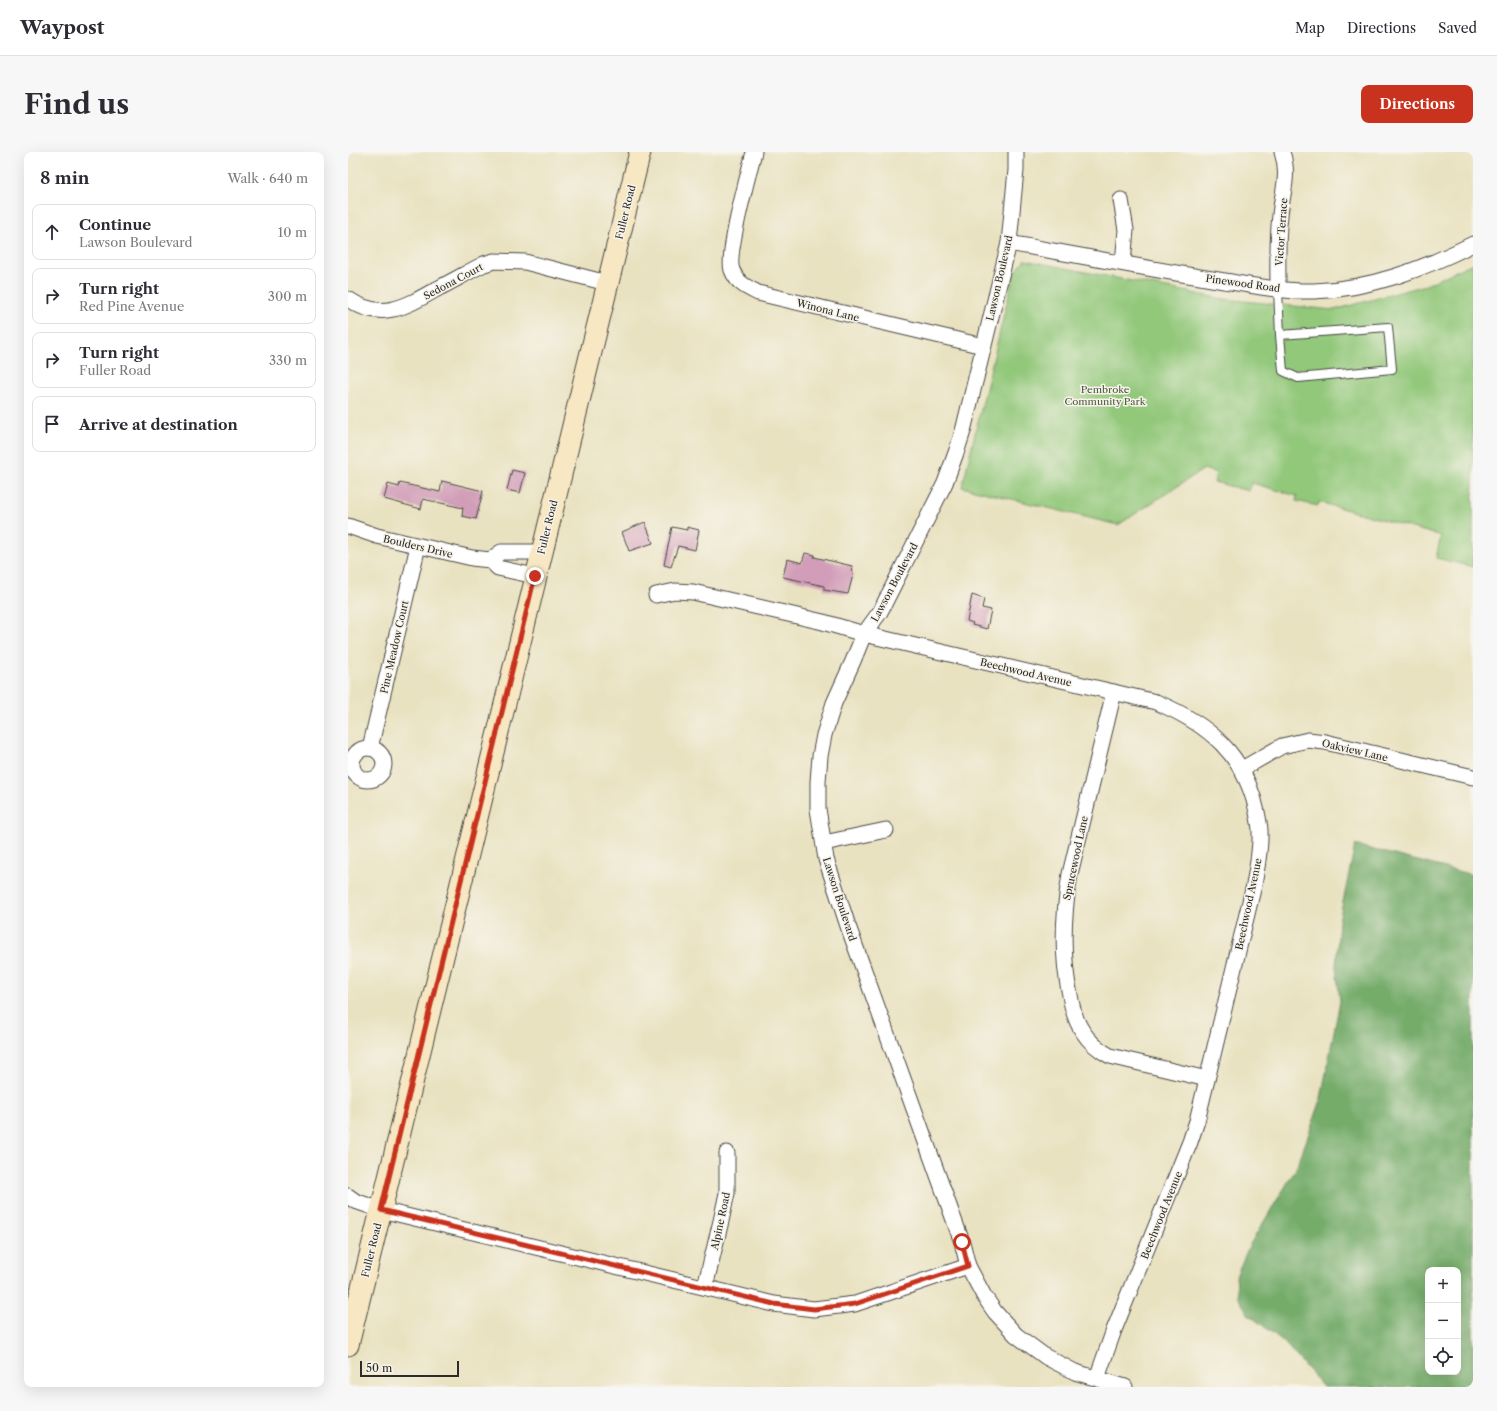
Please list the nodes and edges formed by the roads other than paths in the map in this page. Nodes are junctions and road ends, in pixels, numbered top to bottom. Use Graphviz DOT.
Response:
graph roads {
  1 [pos="640,152"];
  2 [pos="754,152"];
  3 [pos="1016,152"];
  4 [pos="1282,152"];
  5 [pos="1121,200"];
  6 [pos="1009,243"];
  7 [pos="1473,244"];
  8 [pos="1123,263"];
  9 [pos="607,283"];
  10 [pos="1278,289"];
  11 [pos="348,299"];
  12 [pos="1280,335"];
  13 [pos="982,346"];
  14 [pos="348,526"];
  15 [pos="418,546"];
  16 [pos="541,552"];
  17 [pos="490,560"];
  18 [pos="535,576"];
  19 [pos="656,594"];
  20 [pos="864,634"];
  21 [pos="1114,692"];
  22 [pos="370,748"];
  23 [pos="1242,769"];
  24 [pos="1473,777"];
  25 [pos="886,830"];
  26 [pos="824,843"];
  27 [pos="1207,1079"];
  28 [pos="727,1153"];
  29 [pos="348,1196"];
  30 [pos="381,1210"];
  31 [pos="968,1266"];
  32 [pos="704,1287"];
  33 [pos="348,1345"];
  34 [pos="1097,1378"];
  35 [pos="1125,1387"];
  1 -- 9 [label="street, Fuller Road"];
  2 -- 13 [label="street, Winona Lane"];
  3 -- 6 [label="street, Lawson Boulevard"];
  4 -- 10 [label="street, Victor Terrace"];
  5 -- 8 [label="street"];
  6 -- 8 [label="street, Pinewood Road"];
  6 -- 13 [label="street, Lawson Boulevard"];
  7 -- 10 [label="street, Pinewood Road"];
  8 -- 10 [label="street, Pinewood Road"];
  9 -- 11 [label="street, Sedona Court"];
  9 -- 16 [label="street, Fuller Road"];
  10 -- 12 [label="lane"];
  12 -- 12 [label="lane"];
  13 -- 20 [label="street, Lawson Boulevard"];
  14 -- 15 [label="street, Boulders Drive"];
  15 -- 17 [label="street, Boulders Drive"];
  15 -- 22 [label="street, Pine Meadow Court"];
  16 -- 17 [label="street"];
  16 -- 18 [label="street, Fuller Road"];
  17 -- 18 [label="street, Boulders Drive"];
  18 -- 30 [label="street, Fuller Road"];
  19 -- 20 [label="street, Beechwood Avenue"];
  20 -- 21 [label="street, Beechwood Avenue"];
  20 -- 26 [label="street, Lawson Boulevard"];
  21 -- 23 [label="street, Beechwood Avenue"];
  21 -- 27 [label="street, Sprucewood Lane"];
  23 -- 24 [label="street, Oakview Lane"];
  23 -- 27 [label="street, Beechwood Avenue"];
  25 -- 26 [label="street"];
  26 -- 31 [label="street, Lawson Boulevard"];
  27 -- 34 [label="street, Beechwood Avenue"];
  28 -- 32 [label="street, Alpine Road"];
  29 -- 30 [label="street"];
  30 -- 32 [label="street"];
  30 -- 33 [label="street, Fuller Road"];
  31 -- 32 [label="street"];
  31 -- 34 [label="street, Lawson Boulevard"];
  34 -- 35 [label="street, Lawson Boulevard"];
}
